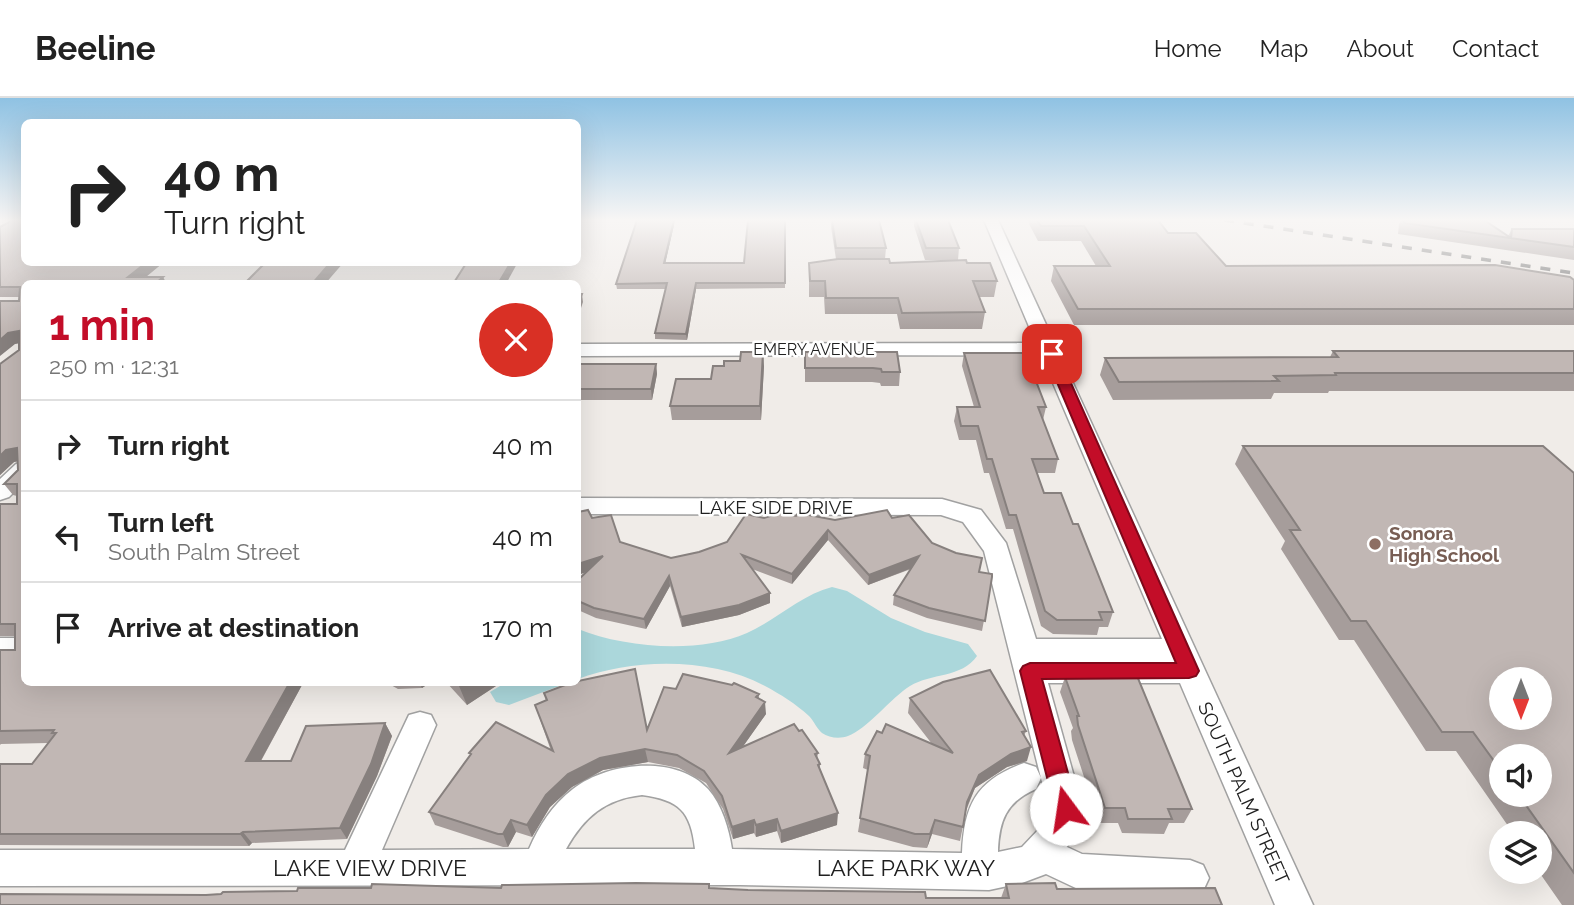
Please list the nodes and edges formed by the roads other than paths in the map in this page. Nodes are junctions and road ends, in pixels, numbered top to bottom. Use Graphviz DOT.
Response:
graph roads {
  1 [pos="1003,258"];
  2 [pos="1049,349"];
  3 [pos="581,350"];
  4 [pos="21,472"];
  5 [pos="0,492"];
  6 [pos="0,506"];
  7 [pos="21,506"];
  8 [pos="581,506"];
  9 [pos="0,649"];
  10 [pos="21,649"];
  11 [pos="1185,660"];
  12 [pos="1028,661"];
  13 [pos="420,725"];
  14 [pos="1024,778"];
  15 [pos="1045,855"];
  16 [pos="728,867"];
  17 [pos="0,868"];
  18 [pos="355,868"];
  19 [pos="539,868"];
  20 [pos="980,871"];
  21 [pos="1190,878"];
  22 [pos="1294,905"];
  1 -- 2 [label="street, SOUTH PALM STREET"];
  2 -- 3 [label="street, EMERY AVENUE"];
  2 -- 11 [label="street, SOUTH PALM STREET"];
  4 -- 5 [label="street"];
  6 -- 7 [label="street"];
  8 -- 12 [label="street, LAKE SIDE DRIVE"];
  9 -- 10 [label="street"];
  11 -- 12 [label="street"];
  11 -- 22 [label="street, SOUTH PALM STREET"];
  12 -- 15 [label="street"];
  13 -- 18 [label="street"];
  14 -- 20 [label="street"];
  15 -- 20 [label="street, LAKE PARK WAY"];
  15 -- 21 [label="street"];
  16 -- 19 [label="street, LAKE VIEW DRIVE"];
  16 -- 19 [label="street"];
  16 -- 20 [label="street, LAKE PARK WAY"];
  17 -- 18 [label="street, LAKE VIEW DRIVE"];
  18 -- 19 [label="street, LAKE VIEW DRIVE"];
}
